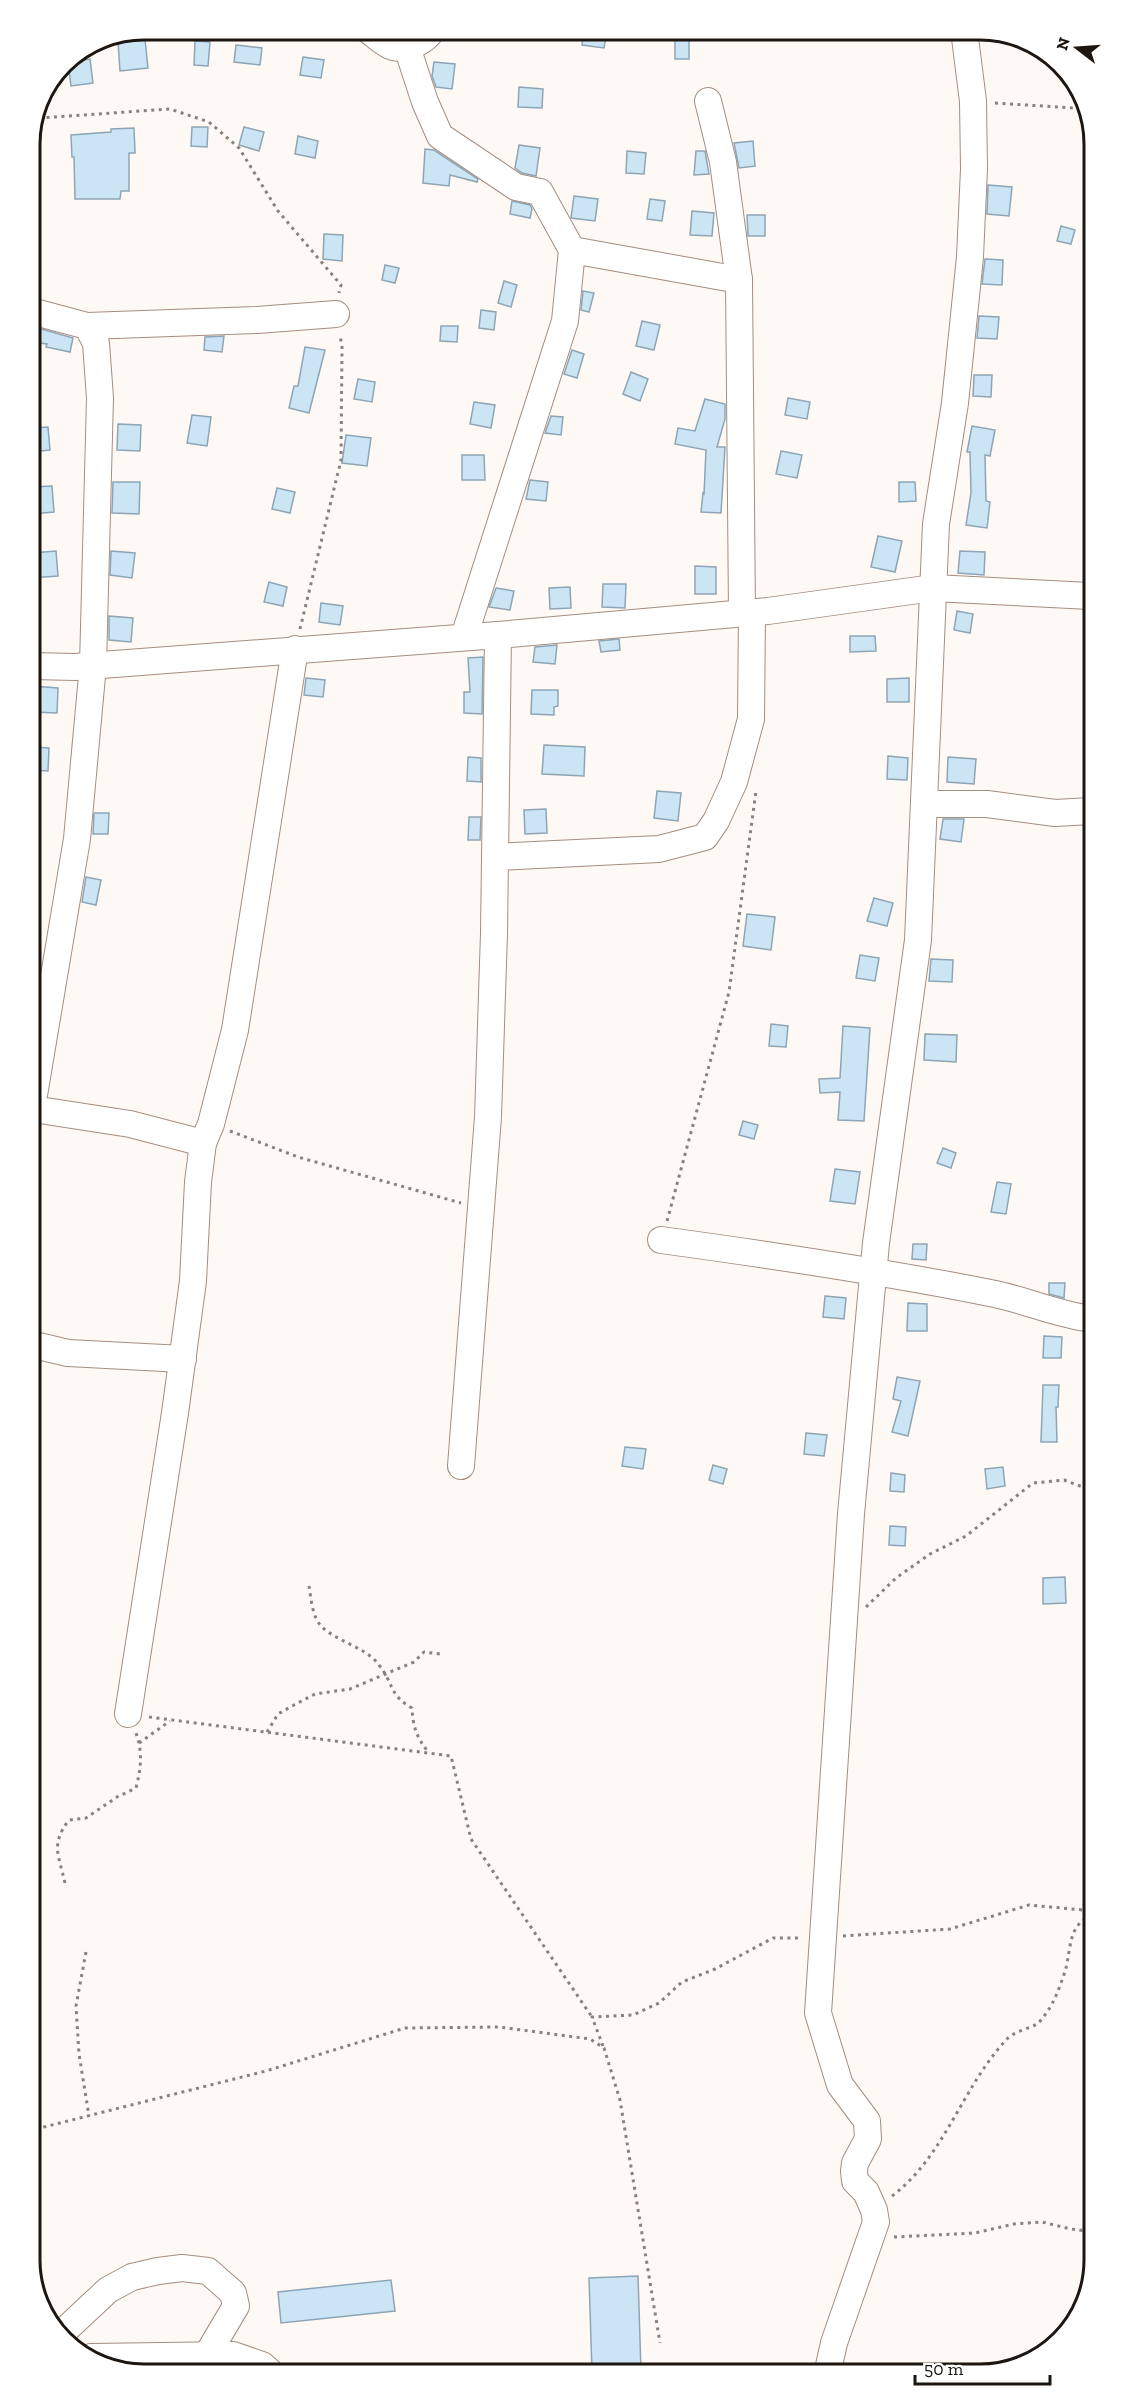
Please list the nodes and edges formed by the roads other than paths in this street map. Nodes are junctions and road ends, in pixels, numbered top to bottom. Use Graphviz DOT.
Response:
graph roads {
  1 [pos="382,40"];
  2 [pos="422,40"];
  3 [pos="965,41"];
  4 [pos="407,47"];
  5 [pos="708,101"];
  6 [pos="572,250"];
  7 [pos="739,280"];
  8 [pos="41,314"];
  9 [pos="336,314"];
  10 [pos="87,326"];
  11 [pos="933,588"];
  12 [pos="1084,596"];
  13 [pos="747,613"];
  14 [pos="498,635"];
  15 [pos="464,637"];
  16 [pos="296,649"];
  17 [pos="93,665"];
  18 [pos="41,666"];
  19 [pos="924,804"];
  20 [pos="1084,811"];
  21 [pos="495,856"];
  22 [pos="41,1056"];
  23 [pos="41,1110"];
  24 [pos="207,1134"];
  25 [pos="661,1240"];
  26 [pos="873,1272"];
  27 [pos="1084,1318"];
  28 [pos="40,1347"];
  29 [pos="183,1359"];
  30 [pos="461,1466"];
  31 [pos="128,1714"];
  32 [pos="66,2329"];
  33 [pos="207,2355"];
  34 [pos="106,2357"];
  35 [pos="259,2364"];
  36 [pos="829,2364"];
  1 -- 4 [label="street"];
  2 -- 4 [label="street"];
  3 -- 11 [label="street"];
  4 -- 6 [label="street"];
  5 -- 7 [label="street"];
  6 -- 7 [label="street"];
  6 -- 15 [label="street"];
  7 -- 13 [label="street"];
  8 -- 10 [label="street"];
  9 -- 10 [label="street"];
  10 -- 17 [label="street"];
  11 -- 12 [label="street"];
  11 -- 13 [label="street"];
  11 -- 19 [label="street"];
  13 -- 14 [label="street"];
  13 -- 21 [label="street"];
  14 -- 15 [label="street"];
  14 -- 21 [label="street"];
  15 -- 16 [label="street"];
  16 -- 17 [label="street"];
  16 -- 24 [label="street"];
  17 -- 18 [label="street"];
  17 -- 22 [label="street"];
  19 -- 20 [label="street"];
  19 -- 26 [label="street"];
  21 -- 30 [label="street"];
  23 -- 24 [label="street"];
  24 -- 29 [label="street"];
  25 -- 26 [label="street"];
  26 -- 27 [label="street"];
  26 -- 36 [label="street"];
  28 -- 29 [label="street"];
  29 -- 31 [label="street"];
  32 -- 33 [label="street"];
  33 -- 34 [label="street"];
  33 -- 35 [label="street"];
}
